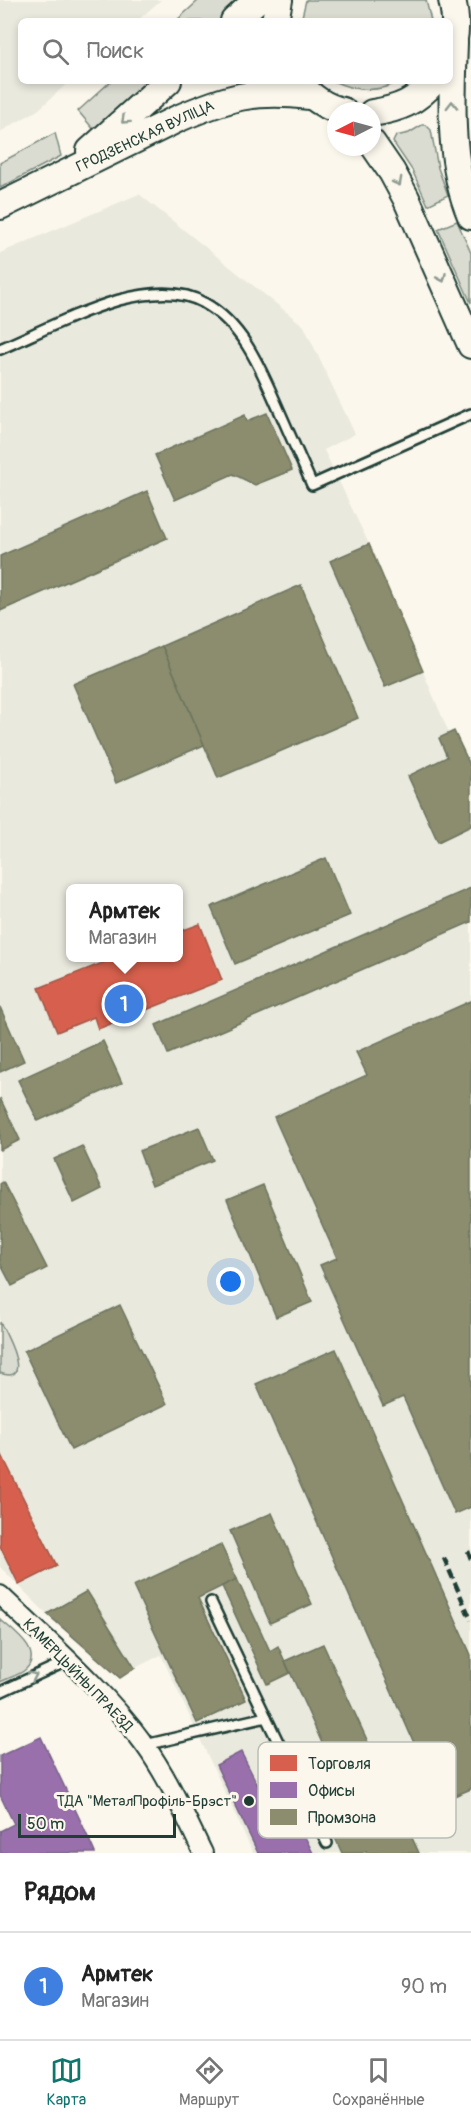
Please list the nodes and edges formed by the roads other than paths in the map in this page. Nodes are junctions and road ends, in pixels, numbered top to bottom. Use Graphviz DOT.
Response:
graph roads {
  1 [pos="257,0"];
  2 [pos="279,0"];
  3 [pos="455,5"];
  4 [pos="237,18"];
  5 [pos="276,18"];
  6 [pos="453,34"];
  7 [pos="165,84"];
  8 [pos="431,84"];
  9 [pos="452,84"];
  10 [pos="303,88"];
  11 [pos="327,103"];
  12 [pos="381,112"];
  13 [pos="381,156"];
  14 [pos="54,179"];
  15 [pos="0,206"];
  16 [pos="471,216"];
  17 [pos="471,345"];
  18 [pos="0,349"];
  19 [pos="471,414"];
  20 [pos="0,1595"];
  21 [pos="211,1602"];
  22 [pos="67,1661"];
  23 [pos="0,1692"];
  24 [pos="266,1717"];
  25 [pos="278,1742"];
  26 [pos="145,1745"];
  27 [pos="325,1838"];
  28 [pos="327,1843"];
  29 [pos="203,1853"];
  1 -- 4 [label="main road"];
  2 -- 5 [label="main road"];
  3 -- 6 [label="main road"];
  7 -- 14 [label="main road, ГРОДЗЕНСКАЯ ВУЛІЦА, one-way"];
  8 -- 12 [label="main road"];
  16 -- 9 [label="main road, one-way"];
  10 -- 11 [label="main road"];
  10 -- 14 [label="main road, ГРОДЗЕНСКАЯ ВУЛІЦА"];
  13 -- 17 [label="main road, one-way"];
  14 -- 15 [label="main road, ГРОДЗЕНСКАЯ ВУЛІЦА"];
  18 -- 19 [label="lane"];
  20 -- 22 [label="street, КАМЕРЦЫЙНЫ ПРАЕЗД"];
  21 -- 24 [label="lane"];
  23 -- 22 [label="lane, one-way"];
  22 -- 26 [label="street, КАМЕРЦЫЙНЫ ПРАЕЗД"];
  24 -- 25 [label="lane"];
  24 -- 26 [label="lane"];
  26 -- 29 [label="street, КАМЕРЦЫЙНЫ ПРАЕЗД"];
  27 -- 28 [label="lane"];
}
